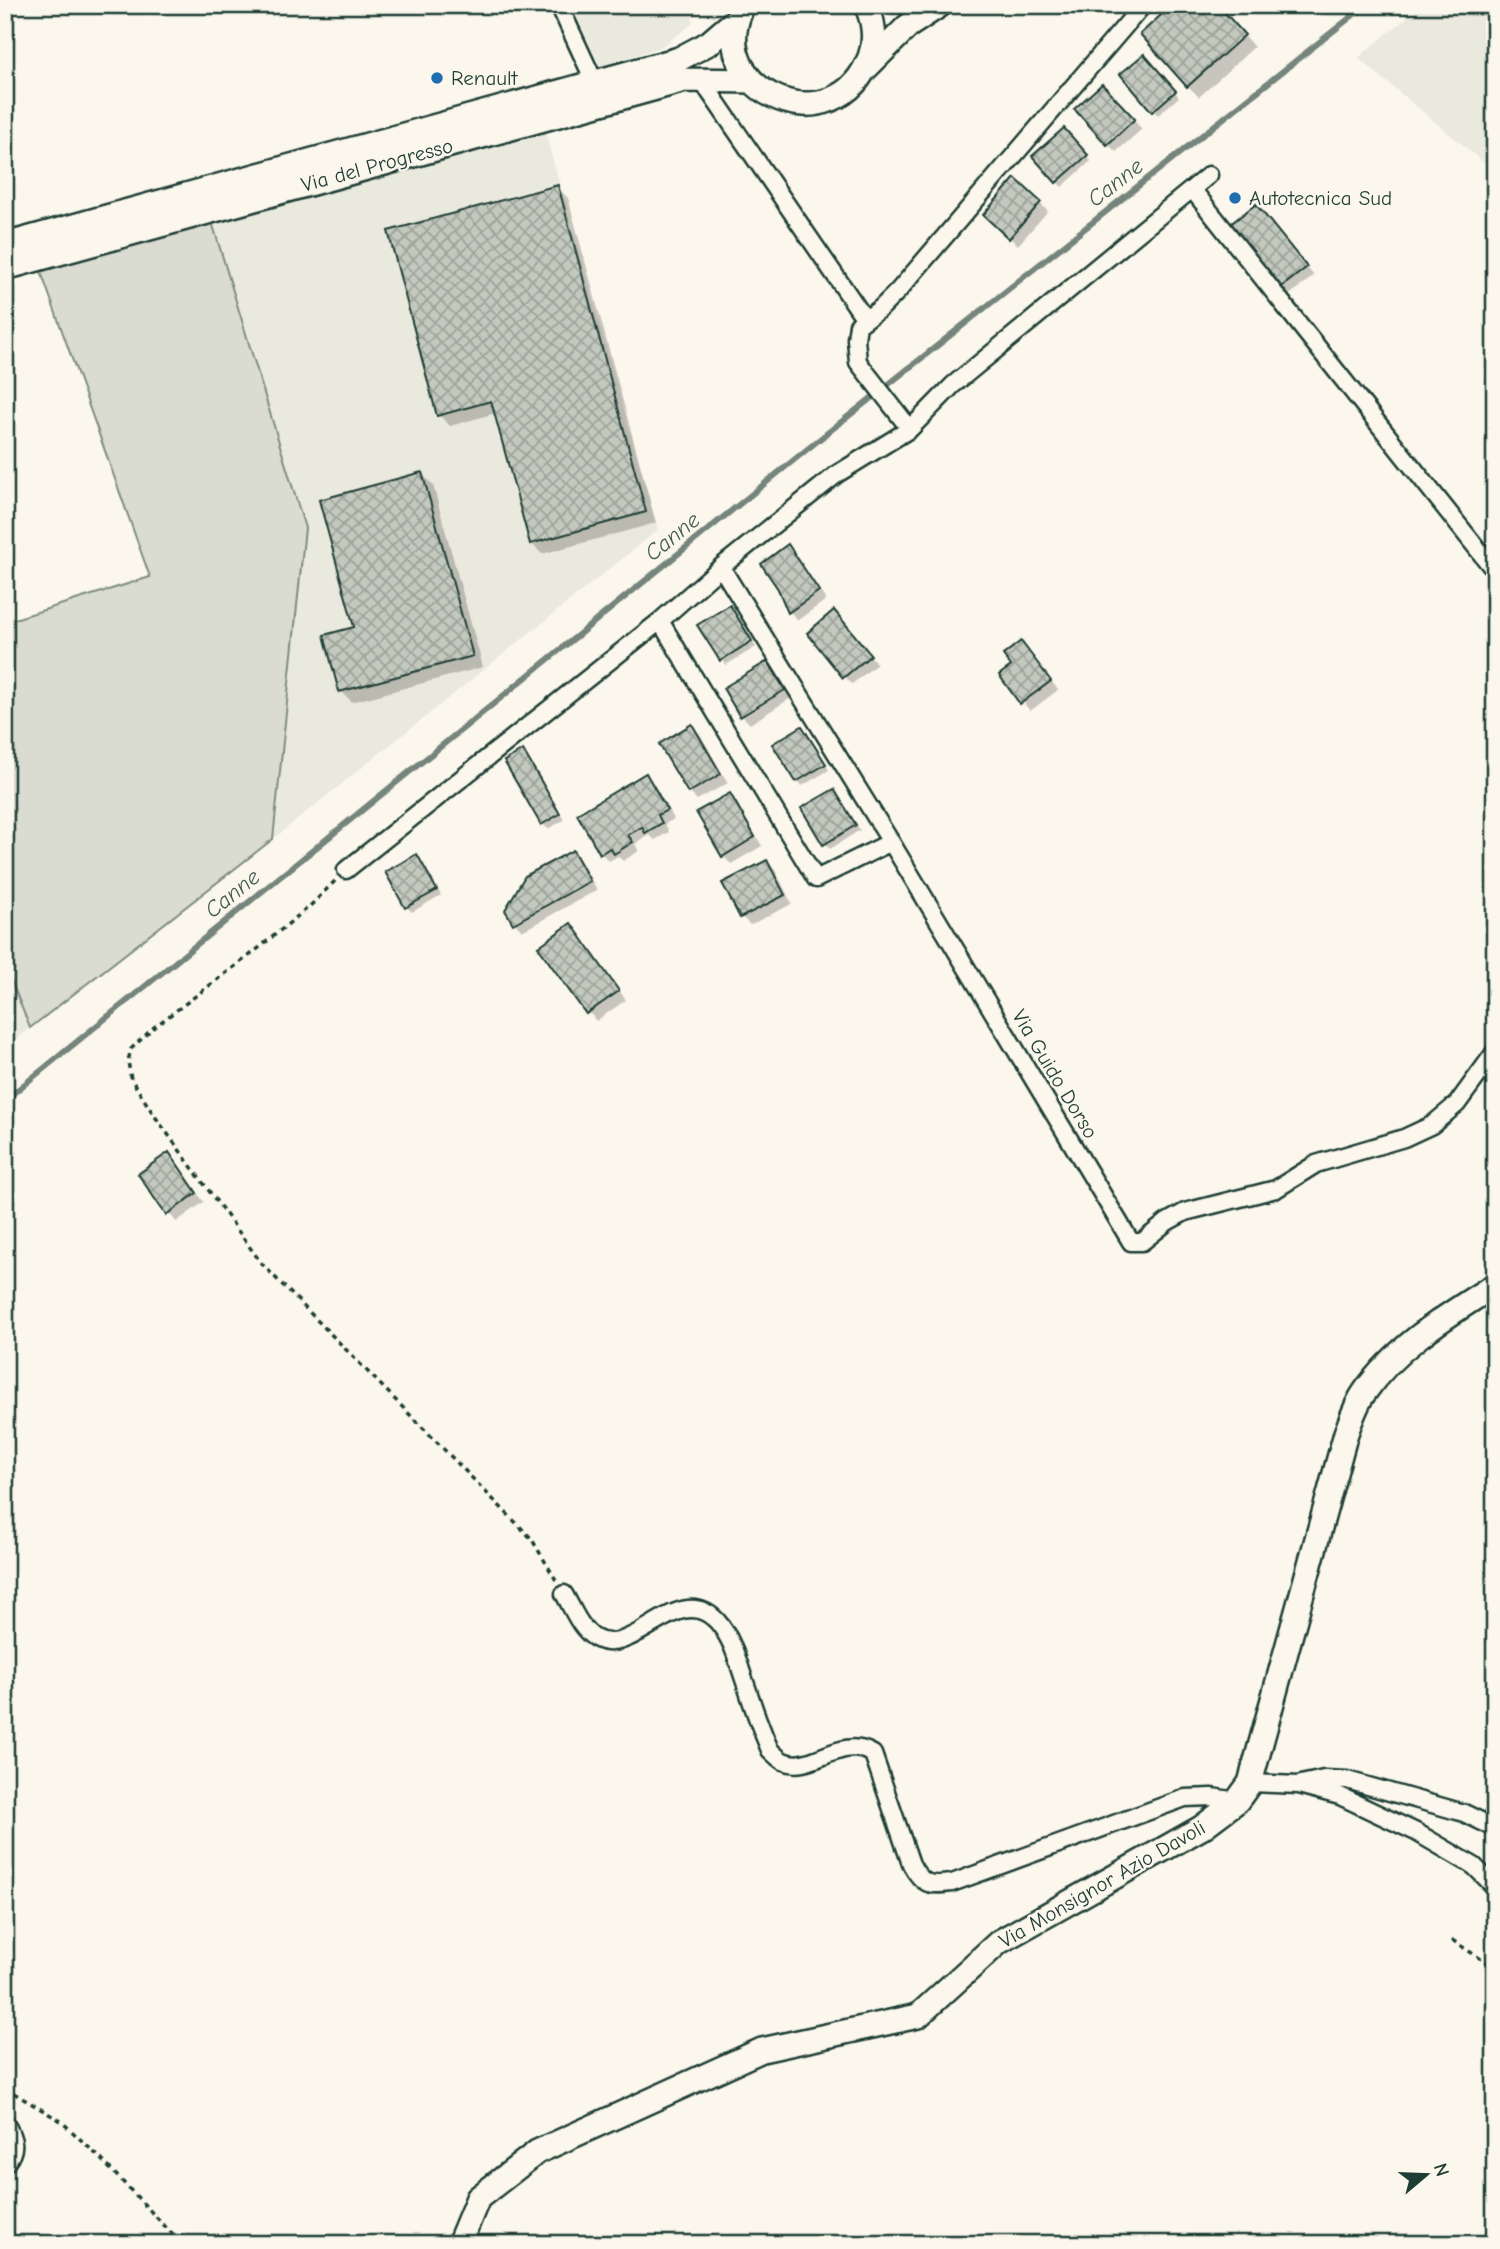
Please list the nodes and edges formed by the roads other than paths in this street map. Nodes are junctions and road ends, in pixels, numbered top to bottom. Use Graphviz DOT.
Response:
graph roads {
  1 [pos="559,5"];
  2 [pos="866,5"];
  3 [pos="940,5"];
  4 [pos="1143,5"];
  5 [pos="740,12"];
  6 [pos="865,69"];
  7 [pos="702,81"];
  8 [pos="752,81"];
  9 [pos="595,83"];
  10 [pos="1209,175"];
  11 [pos="1192,189"];
  12 [pos="5,245"];
  13 [pos="5,268"];
  14 [pos="865,319"];
  15 [pos="910,429"];
  16 [pos="721,567"];
  17 [pos="1495,570"];
  18 [pos="660,621"];
  19 [pos="891,842"];
  20 [pos="346,870"];
  21 [pos="1495,1052"];
  22 [pos="1495,1285"];
  23 [pos="564,1594"];
  24 [pos="1299,1785"];
  25 [pos="1244,1792"];
  26 [pos="1495,1828"];
  27 [pos="1495,1887"];
  28 [pos="5,2122"];
  29 [pos="5,2164"];
  30 [pos="459,2244"];
  1 -- 9 [label="street"];
  2 -- 6 [label="street"];
  3 -- 6 [label="street"];
  4 -- 14 [label="street"];
  5 -- 8 [label="street"];
  5 -- 9 [label="street, Via del Progresso"];
  6 -- 8 [label="street"];
  7 -- 8 [label="street, Via del Progresso"];
  7 -- 13 [label="street, Via del Progresso"];
  7 -- 14 [label="street"];
  9 -- 12 [label="street, Via del Progresso"];
  10 -- 11 [label="street"];
  11 -- 15 [label="street"];
  11 -- 17 [label="street"];
  14 -- 15 [label="street"];
  15 -- 16 [label="street"];
  16 -- 18 [label="street"];
  16 -- 19 [label="street, Via Guido Dorso"];
  18 -- 19 [label="street"];
  18 -- 20 [label="street"];
  19 -- 21 [label="street, Via Guido Dorso"];
  22 -- 25 [label="street"];
  23 -- 25 [label="street"];
  24 -- 25 [label="street"];
  24 -- 26 [label="street"];
  24 -- 27 [label="street"];
  25 -- 30 [label="street, Via Monsignor Azio Davoli"];
  28 -- 29 [label="street"];
}
